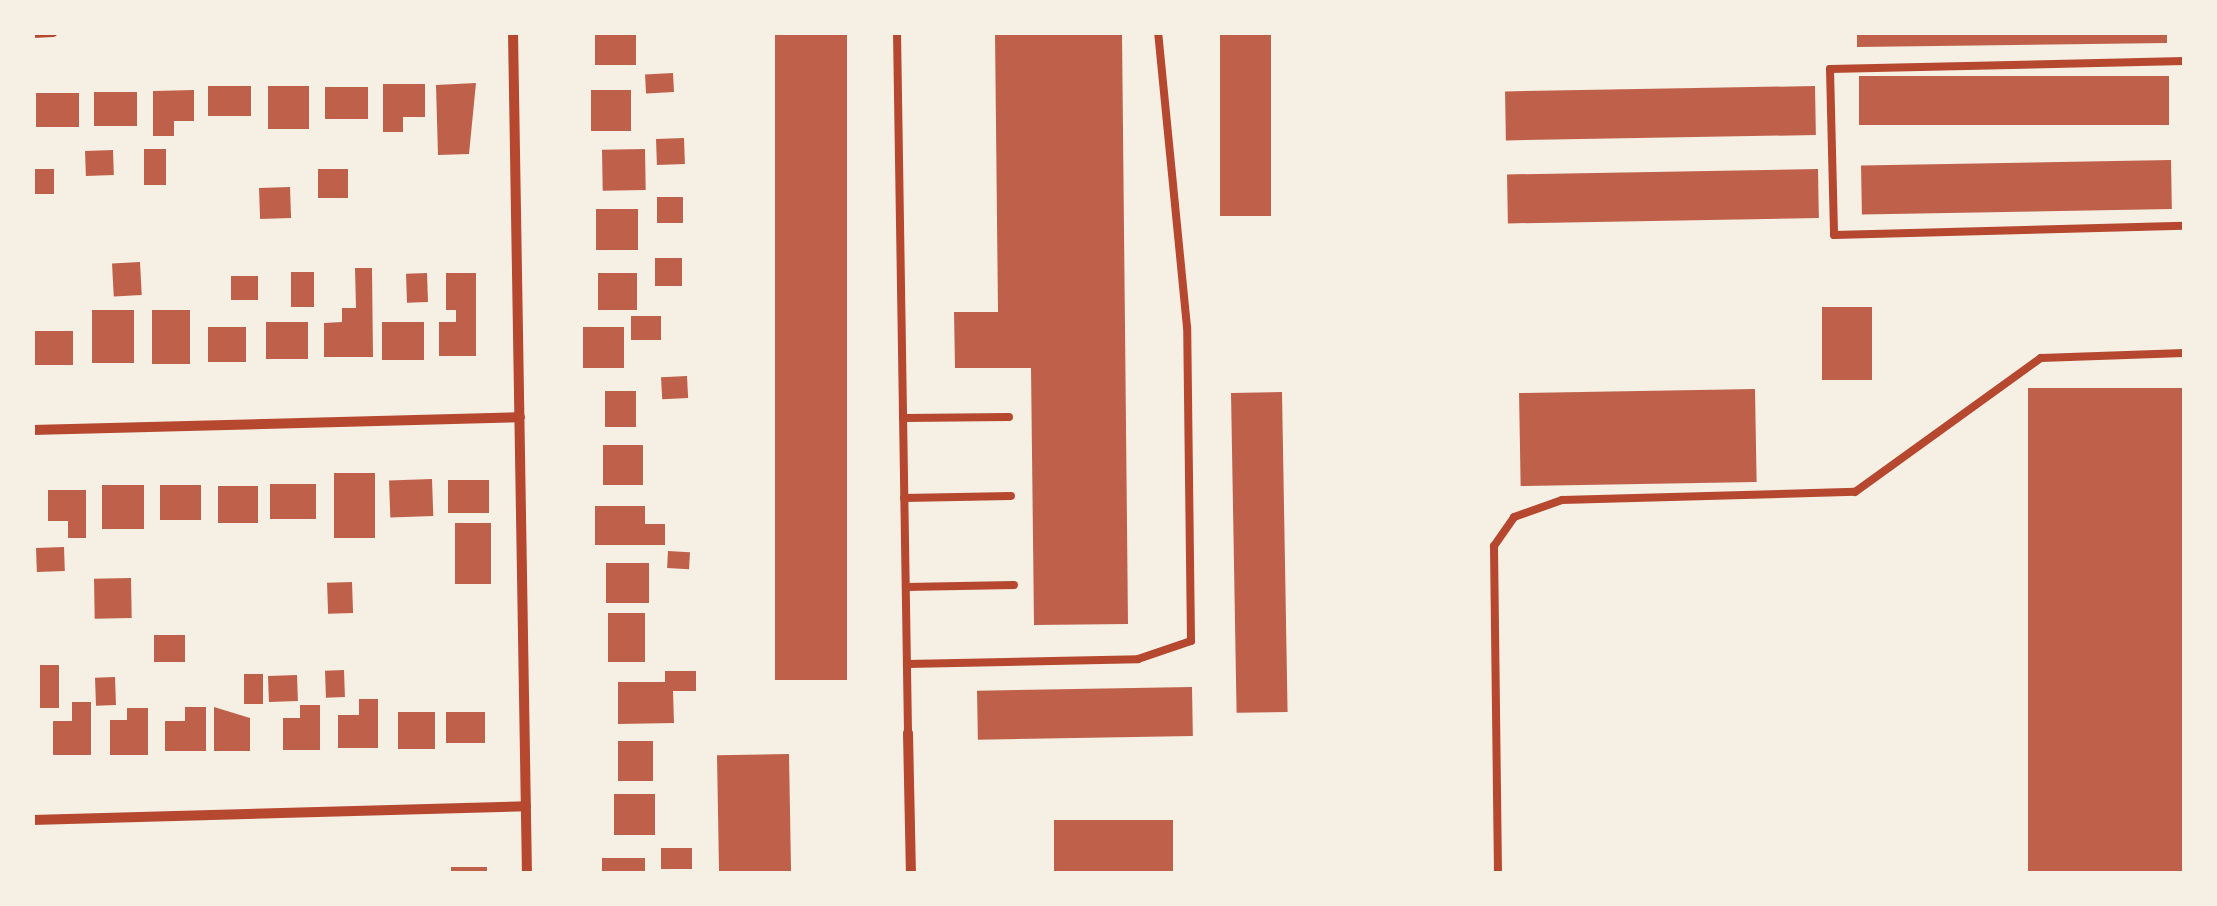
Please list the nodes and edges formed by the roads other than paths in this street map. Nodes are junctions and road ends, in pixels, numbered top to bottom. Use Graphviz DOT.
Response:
graph roads {
  1 [pos="53,32"];
  2 [pos="513,32"];
  3 [pos="896,32"];
  4 [pos="1158,32"];
  5 [pos="32,33"];
  6 [pos="2184,61"];
  7 [pos="2184,226"];
  8 [pos="2184,353"];
  9 [pos="520,417"];
  10 [pos="1010,417"];
  11 [pos="903,418"];
  12 [pos="32,430"];
  13 [pos="1011,496"];
  14 [pos="904,498"];
  15 [pos="1014,584"];
  16 [pos="906,587"];
  17 [pos="907,664"];
  18 [pos="908,733"];
  19 [pos="526,806"];
  20 [pos="32,820"];
  21 [pos="528,874"];
  22 [pos="911,874"];
  23 [pos="1498,874"];
  1 -- 5 [label="street"];
  2 -- 9 [label="street"];
  3 -- 11 [label="lane"];
  4 -- 17 [label="lane"];
  6 -- 7 [label="lane"];
  8 -- 23 [label="lane"];
  9 -- 12 [label="street"];
  9 -- 19 [label="street"];
  10 -- 11 [label="lane"];
  11 -- 14 [label="lane"];
  13 -- 14 [label="lane"];
  14 -- 16 [label="lane"];
  15 -- 16 [label="lane"];
  16 -- 17 [label="lane"];
  17 -- 18 [label="lane"];
  18 -- 22 [label="street"];
  19 -- 20 [label="street"];
  19 -- 21 [label="street"];
}
